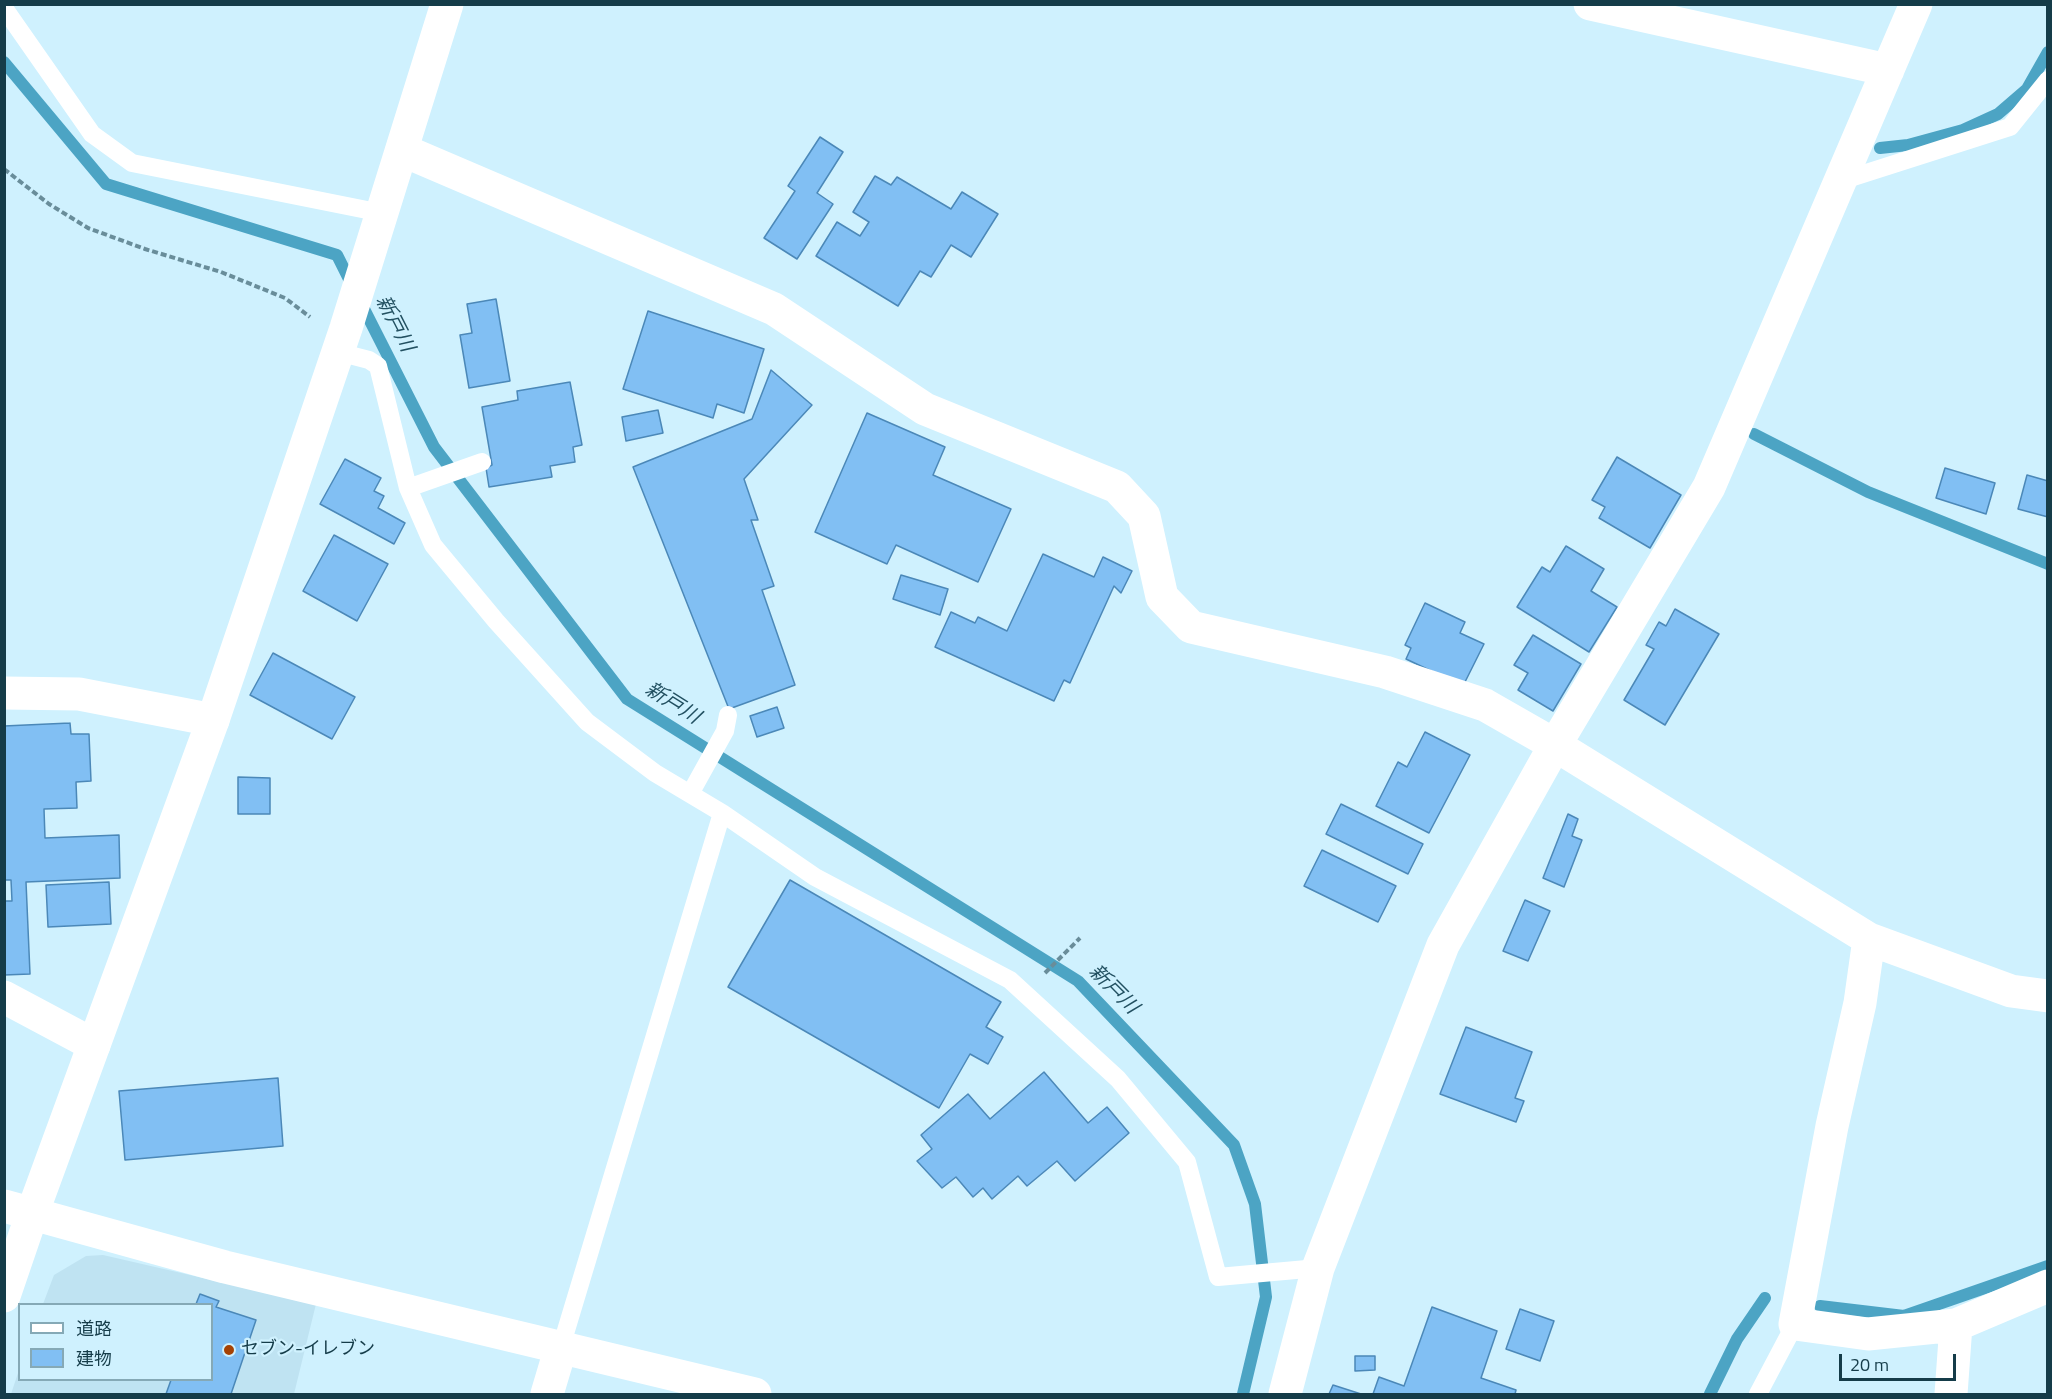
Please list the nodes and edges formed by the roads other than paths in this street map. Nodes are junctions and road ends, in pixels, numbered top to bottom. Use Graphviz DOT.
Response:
graph roads {
  1 [pos="447,4"];
  2 [pos="1590,4"];
  3 [pos="1916,4"];
  4 [pos="4,8"];
  5 [pos="1888,70"];
  6 [pos="2048,80"];
  7 [pos="402,150"];
  8 [pos="1841,181"];
  9 [pos="382,213"];
  10 [pos="342,341"];
  11 [pos="480,462"];
  12 [pos="408,488"];
  13 [pos="4,693"];
  14 [pos="213,720"];
  15 [pos="726,723"];
  16 [pos="1555,745"];
  17 [pos="690,794"];
  18 [pos="722,813"];
  19 [pos="1869,939"];
  20 [pos="2048,996"];
  21 [pos="4,997"];
  22 [pos="94,1045"];
  23 [pos="18,1210"];
  24 [pos="1307,1270"];
  25 [pos="2048,1286"];
  26 [pos="4,1296"];
  27 [pos="1795,1324"];
  28 [pos="1956,1324"];
  29 [pos="561,1347"];
  30 [pos="547,1395"];
  31 [pos="755,1395"];
  32 [pos="1285,1395"];
  33 [pos="1758,1395"];
  34 [pos="1950,1395"];
  1 -- 7 [label="street"];
  2 -- 5 [label="street"];
  3 -- 5 [label="street"];
  4 -- 9 [label="lane"];
  5 -- 8 [label="street"];
  6 -- 8 [label="lane"];
  7 -- 9 [label="street"];
  7 -- 16 [label="street"];
  8 -- 16 [label="street"];
  9 -- 10 [label="street"];
  10 -- 12 [label="lane"];
  10 -- 14 [label="street"];
  11 -- 12 [label="lane"];
  12 -- 17 [label="lane"];
  13 -- 14 [label="street"];
  14 -- 22 [label="street"];
  15 -- 17 [label="lane"];
  16 -- 19 [label="street"];
  16 -- 24 [label="street"];
  17 -- 18 [label="lane"];
  18 -- 24 [label="lane"];
  18 -- 29 [label="lane"];
  19 -- 20 [label="street"];
  19 -- 27 [label="street"];
  21 -- 22 [label="street"];
  22 -- 23 [label="street"];
  23 -- 26 [label="street"];
  23 -- 29 [label="street"];
  24 -- 32 [label="street"];
  25 -- 28 [label="street"];
  27 -- 28 [label="street"];
  27 -- 33 [label="lane"];
  28 -- 34 [label="street"];
  29 -- 30 [label="street"];
  29 -- 31 [label="street"];
}
